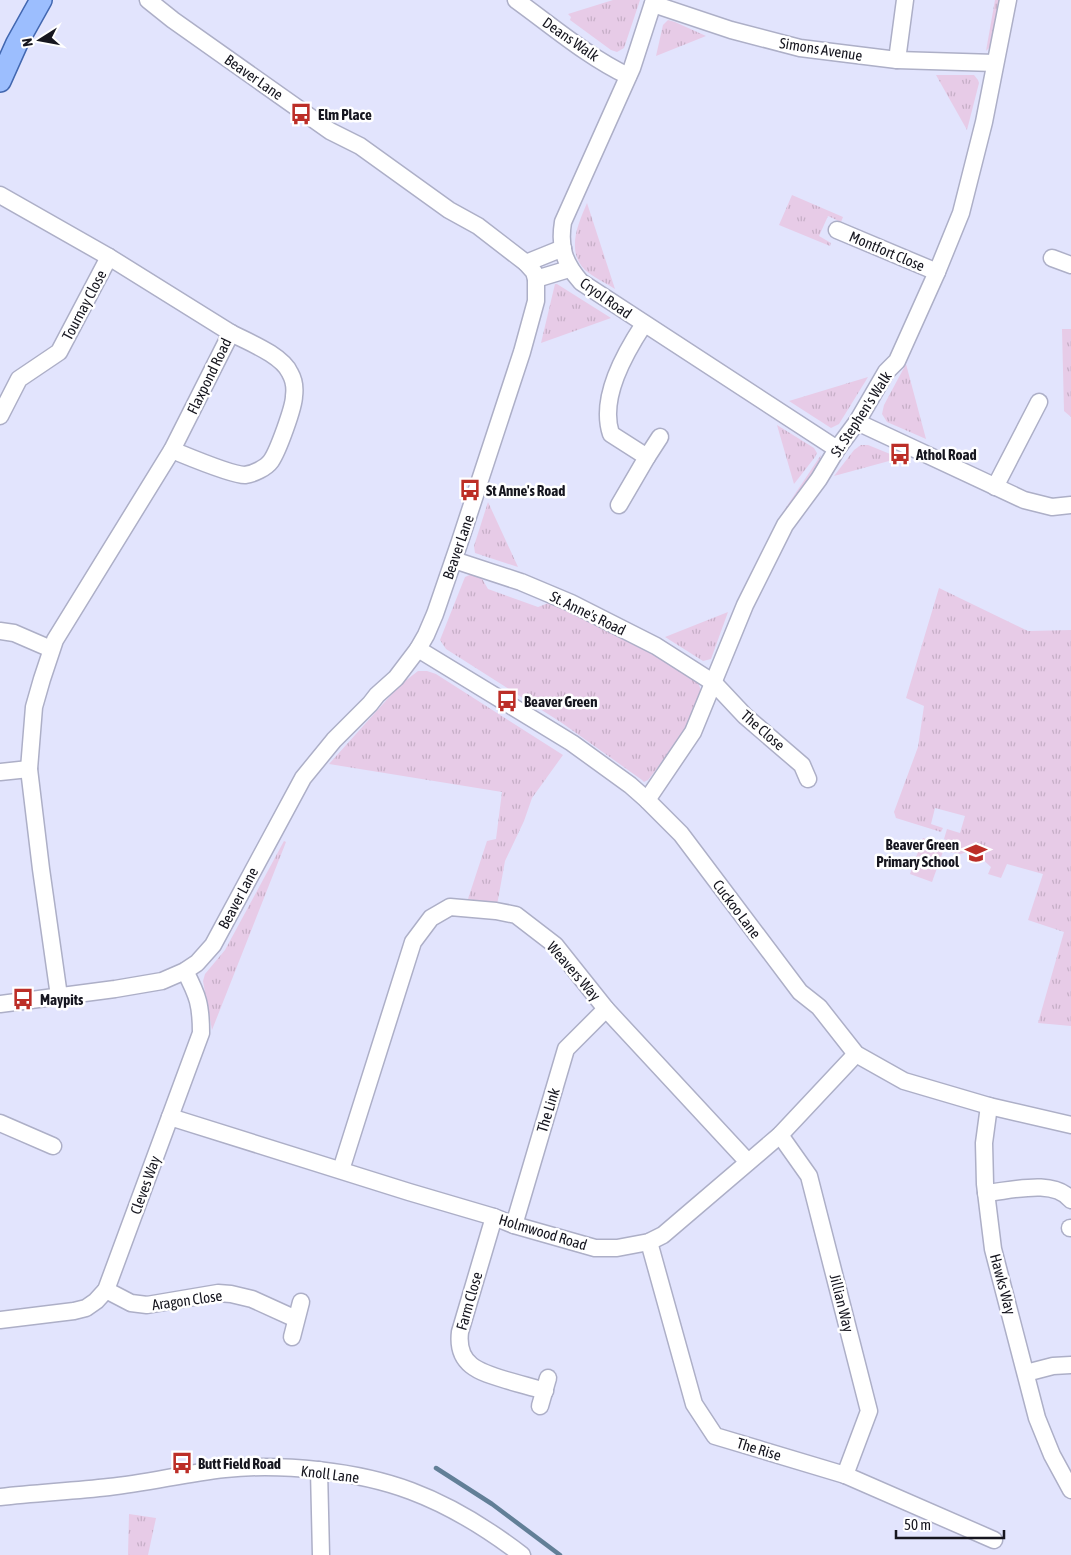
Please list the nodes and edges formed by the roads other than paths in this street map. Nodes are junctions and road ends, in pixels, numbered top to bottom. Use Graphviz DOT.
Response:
graph roads {
  1 [pos="41,0"];
  2 [pos="148,0"];
  3 [pos="516,0"];
  4 [pos="905,0"];
  5 [pos="1008,0"];
  6 [pos="653,2"];
  7 [pos="897,60"];
  8 [pos="995,63"];
  9 [pos="628,76"];
  10 [pos="0,81"];
  11 [pos="0,195"];
  12 [pos="837,230"];
  13 [pos="563,248"];
  14 [pos="109,257"];
  15 [pos="1052,258"];
  16 [pos="526,263"];
  17 [pos="1071,265"];
  18 [pos="569,269"];
  19 [pos="937,272"];
  20 [pos="536,280"];
  21 [pos="644,324"];
  22 [pos="231,332"];
  23 [pos="1039,402"];
  24 [pos="0,416"];
  25 [pos="857,422"];
  26 [pos="660,437"];
  27 [pos="837,449"];
  28 [pos="172,450"];
  29 [pos="647,457"];
  30 [pos="995,487"];
  31 [pos="619,505"];
  32 [pos="1071,505"];
  33 [pos="454,560"];
  34 [pos="0,632"];
  35 [pos="418,649"];
  36 [pos="52,650"];
  37 [pos="714,683"];
  38 [pos="29,769"];
  39 [pos="0,772"];
  40 [pos="808,779"];
  41 [pos="648,800"];
  42 [pos="185,971"];
  43 [pos="60,996"];
  44 [pos="0,1004"];
  45 [pos="606,1009"];
  46 [pos="856,1054"];
  47 [pos="989,1106"];
  48 [pos="170,1117"];
  49 [pos="11,1123"];
  50 [pos="1071,1124"];
  51 [pos="780,1135"];
  52 [pos="53,1146"];
  53 [pos="748,1162"];
  54 [pos="341,1170"];
  55 [pos="986,1193"];
  56 [pos="1071,1200"];
  57 [pos="494,1217"];
  58 [pos="514,1225"];
  59 [pos="649,1242"];
  60 [pos="106,1290"];
  61 [pos="301,1302"];
  62 [pos="296,1319"];
  63 [pos="0,1320"];
  64 [pos="292,1337"];
  65 [pos="1071,1365"];
  66 [pos="1026,1374"];
  67 [pos="544,1392"];
  68 [pos="318,1470"];
  69 [pos="845,1476"];
  70 [pos="1071,1490"];
  71 [pos="0,1497"];
  72 [pos="994,1540"];
  73 [pos="321,1555"];
  74 [pos="522,1555"];
  1 -- 10 [label="main road"];
  2 -- 16 [label="street, Beaver Lane"];
  3 -- 9 [label="street, Deans Walk"];
  4 -- 7 [label="street"];
  5 -- 8 [label="street, St. Stephen's Walk"];
  6 -- 7 [label="street, Simons Avenue"];
  6 -- 9 [label="street, Cryol Road"];
  7 -- 8 [label="street, Simons Avenue"];
  8 -- 19 [label="street, St. Stephen's Walk"];
  9 -- 13 [label="street, Cryol Road"];
  11 -- 14 [label="street, Flaxpond Road"];
  12 -- 19 [label="street, Montfort Close"];
  13 -- 16 [label="street"];
  13 -- 18 [label="street, Cryol Road"];
  14 -- 22 [label="street, Flaxpond Road"];
  14 -- 24 [label="street, Tournay Close"];
  15 -- 17 [label="street"];
  16 -- 20 [label="street, Beaver Lane"];
  18 -- 20 [label="street"];
  18 -- 21 [label="street, Cryol Road"];
  19 -- 25 [label="street, St. Stephen's Walk"];
  20 -- 33 [label="street, Beaver Lane"];
  21 -- 27 [label="street, Cryol Road"];
  21 -- 29 [label="street"];
  22 -- 28 [label="street, Flaxpond Road"];
  22 -- 28 [label="street"];
  23 -- 30 [label="street"];
  25 -- 27 [label="street, St. Stephen's Walk"];
  25 -- 30 [label="street"];
  26 -- 29 [label="street"];
  27 -- 37 [label="street, St. Stephen's Walk"];
  28 -- 36 [label="street, Flaxpond Road"];
  29 -- 31 [label="street"];
  30 -- 32 [label="street"];
  33 -- 35 [label="street, Beaver Lane"];
  33 -- 37 [label="street, St. Anne's Road"];
  34 -- 36 [label="street"];
  35 -- 41 [label="street, Cuckoo Lane"];
  35 -- 42 [label="street, Beaver Lane"];
  36 -- 38 [label="street"];
  37 -- 40 [label="street, The Close"];
  37 -- 41 [label="street, St. Stephen's Walk"];
  38 -- 39 [label="street"];
  38 -- 43 [label="street"];
  41 -- 46 [label="street, Cuckoo Lane"];
  42 -- 43 [label="street, Beaver Lane"];
  42 -- 48 [label="street, Cleves Way"];
  43 -- 44 [label="street, Beaver Lane"];
  45 -- 53 [label="street, Weavers Way"];
  45 -- 54 [label="street, Weavers Way"];
  45 -- 58 [label="street, The Link"];
  46 -- 47 [label="street, Cuckoo Lane"];
  46 -- 51 [label="street, Holmwood Road"];
  47 -- 50 [label="street, Cuckoo Lane"];
  47 -- 55 [label="street, Hawks Way"];
  48 -- 54 [label="street, Holmwood Road"];
  48 -- 60 [label="street, Cleves Way"];
  49 -- 52 [label="street"];
  51 -- 53 [label="street, Holmwood Road"];
  51 -- 69 [label="street, Jillian Way"];
  53 -- 59 [label="street, Holmwood Road"];
  54 -- 57 [label="street, Holmwood Road"];
  55 -- 56 [label="street"];
  55 -- 66 [label="street, Hawks Way"];
  57 -- 58 [label="street, Holmwood Road"];
  57 -- 67 [label="street, Farm Close"];
  58 -- 59 [label="street, Holmwood Road"];
  59 -- 69 [label="street, The Rise"];
  60 -- 62 [label="street, Aragon Close"];
  60 -- 63 [label="street, Cleves Way"];
  61 -- 62 [label="street"];
  62 -- 64 [label="street"];
  65 -- 66 [label="street"];
  66 -- 70 [label="street, Hawks Way"];
  68 -- 71 [label="street, Knoll Lane"];
  68 -- 73 [label="street"];
  68 -- 74 [label="street, Knoll Lane"];
  69 -- 72 [label="street, The Rise"];
}
